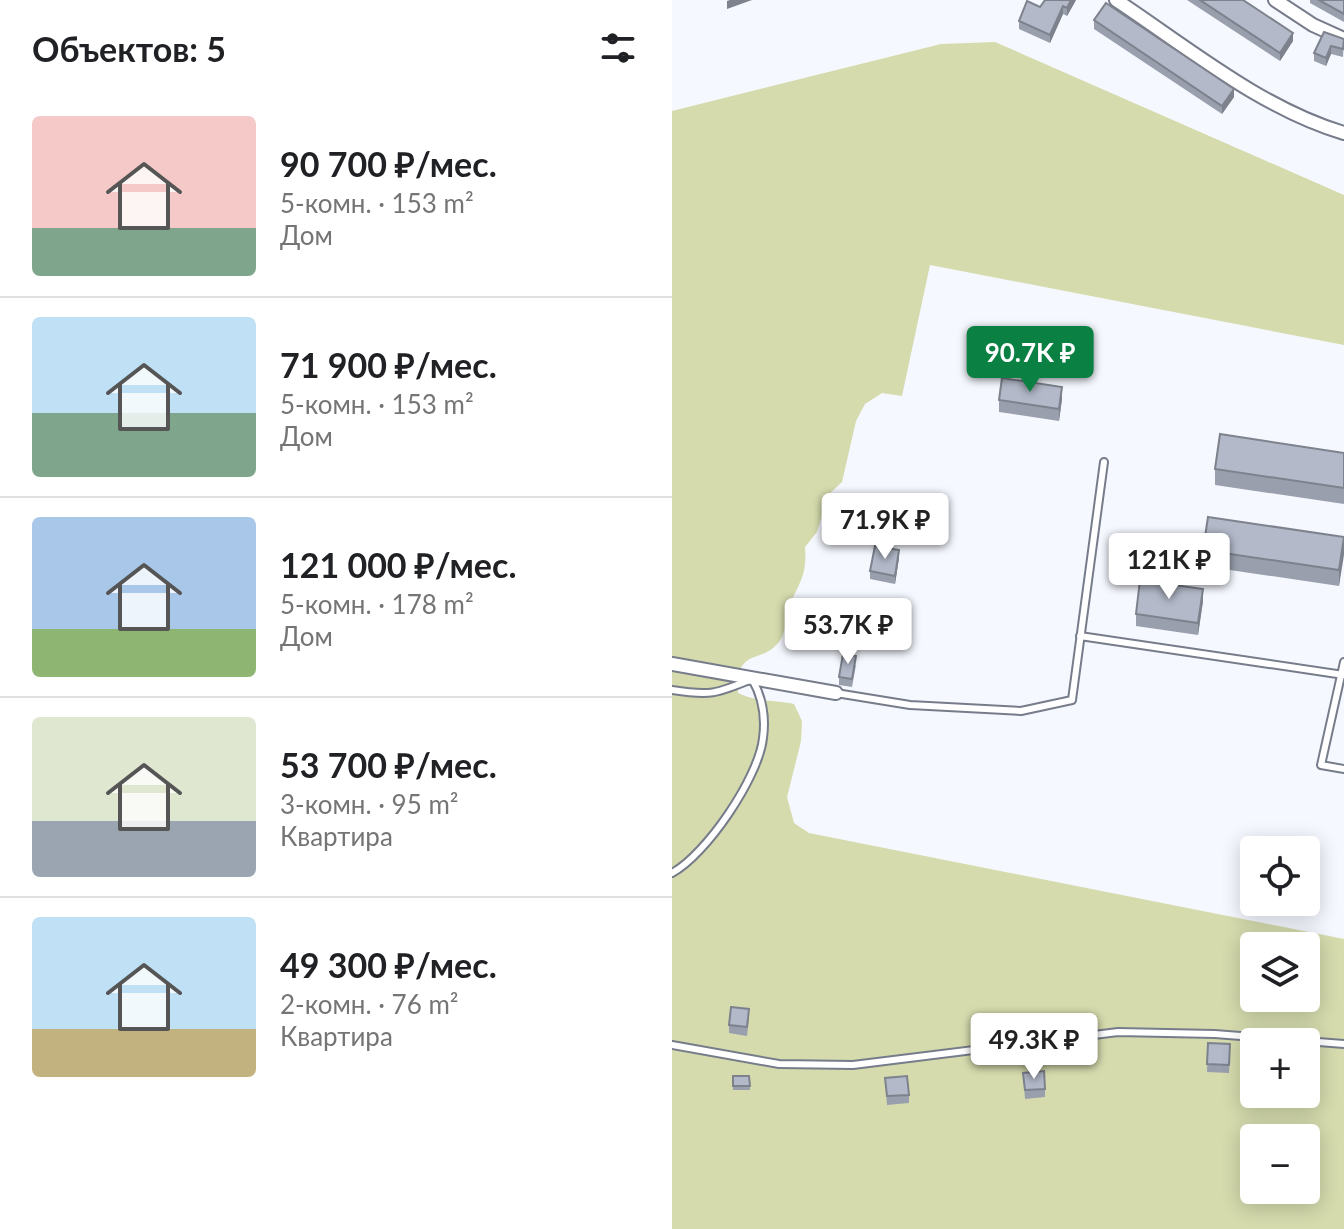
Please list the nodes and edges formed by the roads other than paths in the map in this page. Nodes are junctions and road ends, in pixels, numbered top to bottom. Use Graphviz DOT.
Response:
graph roads {
  1 [pos="1116,0"];
  2 [pos="1275,0"];
  3 [pos="1344,39"];
  4 [pos="1344,133"];
  5 [pos="1104,462"];
  6 [pos="1080,636"];
  7 [pos="1344,662"];
  8 [pos="672,664"];
  9 [pos="1343,675"];
  10 [pos="752,679"];
  11 [pos="672,690"];
  12 [pos="836,693"];
  13 [pos="1344,769"];
  14 [pos="672,873"];
  15 [pos="1344,1044"];
  16 [pos="672,1045"];
  1 -- 4 [label="street"];
  2 -- 3 [label="street"];
  5 -- 6 [label="lane"];
  6 -- 9 [label="lane"];
  6 -- 12 [label="lane"];
  7 -- 9 [label="lane"];
  8 -- 10 [label="street"];
  9 -- 13 [label="lane"];
  10 -- 11 [label="lane"];
  10 -- 12 [label="street"];
  10 -- 14 [label="lane"];
  15 -- 16 [label="lane"];
}
